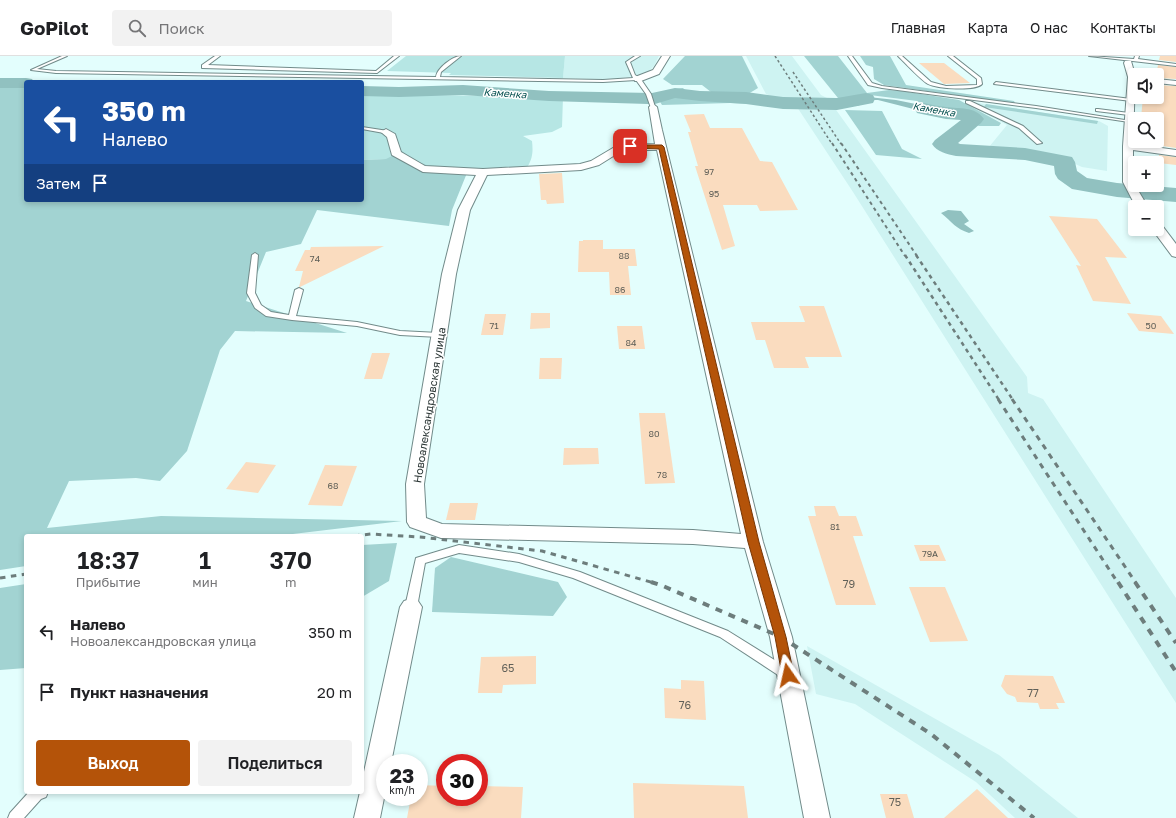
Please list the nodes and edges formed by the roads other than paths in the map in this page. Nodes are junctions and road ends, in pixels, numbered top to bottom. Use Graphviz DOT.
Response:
graph roads {
  1 [pos="65,56"];
  2 [pos="218,56"];
  3 [pos="397,56"];
  4 [pos="459,56"];
  5 [pos="638,56"];
  6 [pos="666,56"];
  7 [pos="850,56"];
  8 [pos="900,56"];
  9 [pos="950,56"];
  10 [pos="1091,56"];
  11 [pos="1132,60"];
  12 [pos="1176,65"];
  13 [pos="203,66"];
  14 [pos="192,75"];
  15 [pos="438,78"];
  16 [pos="638,79"];
  17 [pos="1164,81"];
  18 [pos="996,83"];
  19 [pos="1176,83"];
  20 [pos="962,98"];
  21 [pos="1128,100"];
  22 [pos="1053,104"];
  23 [pos="653,107"];
  24 [pos="1085,108"];
  25 [pos="1092,109"];
  26 [pos="1128,118"];
  27 [pos="1128,118"];
  28 [pos="364,128"];
  29 [pos="1039,143"];
  30 [pos="662,147"];
  31 [pos="1128,148"];
  32 [pos="1142,148"];
  33 [pos="396,153"];
  34 [pos="1176,153"];
  35 [pos="423,169"];
  36 [pos="483,172"];
  37 [pos="1139,200"];
  38 [pos="1164,236"];
  39 [pos="1176,253"];
  40 [pos="255,255"];
  41 [pos="299,290"];
  42 [pos="292,318"];
  43 [pos="439,335"];
  44 [pos="753,542"];
  45 [pos="411,607"];
  46 [pos="788,675"];
  47 [pos="369,780"];
  48 [pos="36,794"];
  49 [pos="15,818"];
  50 [pos="368,818"];
  51 [pos="817,818"];
  1 -- 14 [label="lane"];
  2 -- 13 [label="lane"];
  3 -- 13 [label="lane"];
  4 -- 15 [label="lane"];
  5 -- 16 [label="lane"];
  6 -- 16 [label="street"];
  7 -- 20 [label="lane"];
  8 -- 9 [label="lane"];
  10 -- 11 [label="lane"];
  11 -- 12 [label="lane"];
  13 -- 14 [label="lane"];
  14 -- 15 [label="lane"];
  15 -- 16 [label="lane"];
  16 -- 23 [label="lane"];
  17 -- 19 [label="street"];
  18 -- 21 [label="lane"];
  20 -- 26 [label="lane"];
  20 -- 29 [label="lane"];
  22 -- 24 [label="lane"];
  23 -- 30 [label="street"];
  25 -- 27 [label="lane"];
  28 -- 33 [label="lane"];
  30 -- 36 [label="street"];
  30 -- 44 [label="street"];
  31 -- 37 [label="street"];
  32 -- 34 [label="street"];
  33 -- 35 [label="street"];
  35 -- 36 [label="lane"];
  36 -- 43 [label="street, Новоалександровская улица"];
  38 -- 39 [label="street"];
  40 -- 42 [label="lane"];
  41 -- 42 [label="lane"];
  42 -- 43 [label="lane"];
  43 -- 44 [label="street, Новоалександровская улица"];
  44 -- 46 [label="street"];
  45 -- 46 [label="lane"];
  45 -- 47 [label="street"];
  46 -- 51 [label="street"];
  47 -- 50 [label="street"];
  48 -- 49 [label="lane"];
}
